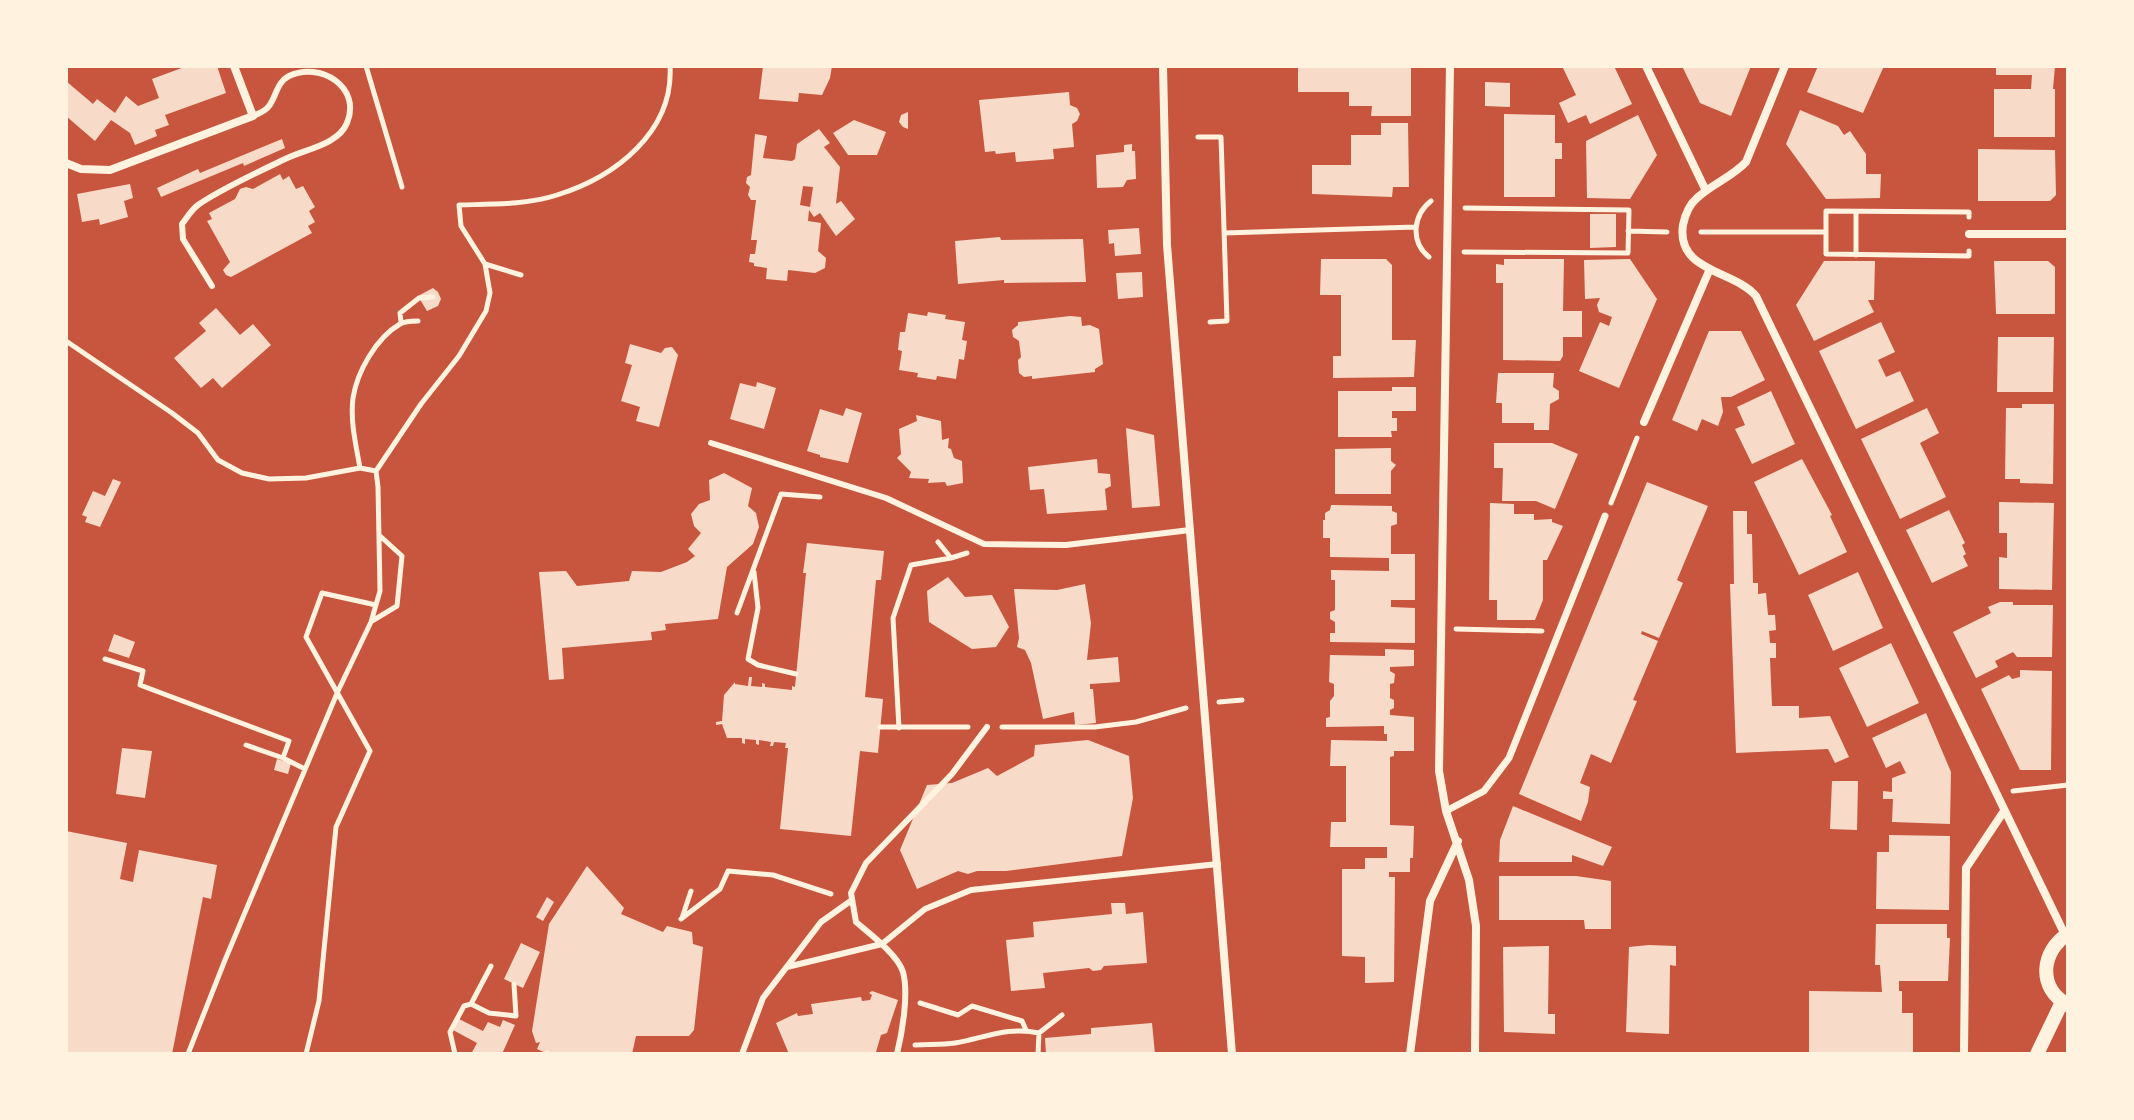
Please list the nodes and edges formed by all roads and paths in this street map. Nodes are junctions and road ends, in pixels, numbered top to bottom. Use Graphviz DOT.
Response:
graph roads {
  1 [pos="234,66"];
  2 [pos="366,66"];
  3 [pos="670,66"];
  4 [pos="1163,66"];
  5 [pos="1450,66"];
  6 [pos="1646,66"];
  7 [pos="1785,66"];
  8 [pos="253,116"];
  9 [pos="1198,137"];
  10 [pos="66,163"];
  11 [pos="402,187"];
  12 [pos="1706,191"];
  13 [pos="1448,208"];
  14 [pos="1856,211"];
  15 [pos="1969,212"];
  16 [pos="1416,227"];
  17 [pos="1628,231"];
  18 [pos="1682,232"];
  19 [pos="1826,232"];
  20 [pos="1224,233"];
  21 [pos="1969,234"];
  22 [pos="2068,234"];
  23 [pos="1447,252"];
  24 [pos="1856,255"];
  25 [pos="1969,256"];
  26 [pos="485,264"];
  27 [pos="1709,271"];
  28 [pos="521,275"];
  29 [pos="212,286"];
  30 [pos="433,297"];
  31 [pos="418,321"];
  32 [pos="401,322"];
  33 [pos="1210,322"];
  34 [pos="66,341"];
  35 [pos="1644,422"];
  36 [pos="711,443"];
  37 [pos="360,468"];
  38 [pos="376,471"];
  39 [pos="825,498"];
  40 [pos="1605,516"];
  41 [pos="1190,530"];
  42 [pos="379,534"];
  43 [pos="933,536"];
  44 [pos="984,544"];
  45 [pos="951,558"];
  46 [pos="754,571"];
  47 [pos="376,605"];
  48 [pos="737,613"];
  49 [pos="371,622"];
  50 [pos="1442,629"];
  51 [pos="1559,631"];
  52 [pos="105,659"];
  53 [pos="796,674"];
  54 [pos="338,691"];
  55 [pos="1172,713"];
  56 [pos="880,727"];
  57 [pos="987,727"];
  58 [pos="899,728"];
  59 [pos="246,745"];
  60 [pos="283,758"];
  61 [pos="305,769"];
  62 [pos="2068,785"];
  63 [pos="2030,787"];
  64 [pos="1446,811"];
  65 [pos="2004,811"];
  66 [pos="1458,841"];
  67 [pos="1218,864"];
  68 [pos="691,891"];
  69 [pos="852,900"];
  70 [pos="2067,934"];
  71 [pos="882,944"];
  72 [pos="491,966"];
  73 [pos="787,967"];
  74 [pos="514,984"];
  75 [pos="904,997"];
  76 [pos="471,1004"];
  77 [pos="2065,1004"];
  78 [pos="1062,1015"];
  79 [pos="1026,1030"];
  80 [pos="1039,1033"];
  81 [pos="899,1046"];
  82 [pos="456,1053"];
  83 [pos="188,1054"];
  84 [pos="306,1054"];
  85 [pos="742,1054"];
  86 [pos="897,1054"];
  87 [pos="1038,1054"];
  88 [pos="1232,1054"];
  89 [pos="1410,1054"];
  90 [pos="1475,1054"];
  91 [pos="1964,1054"];
  92 [pos="2037,1054"];
  1 -- 8 [label="street"];
  2 -- 11 [label="path"];
  3 -- 26 [label="path"];
  4 -- 41 [label="street"];
  5 -- 13 [label="street"];
  6 -- 12 [label="street"];
  7 -- 12 [label="street"];
  8 -- 10 [label="street"];
  8 -- 29 [label="lane"];
  9 -- 20 [label="path"];
  12 -- 18 [label="street"];
  13 -- 17 [label="path"];
  13 -- 23 [label="street"];
  14 -- 15 [label="path"];
  14 -- 19 [label="path"];
  14 -- 24 [label="path"];
  16 -- 20 [label="path"];
  17 -- 18 [label="path"];
  17 -- 23 [label="path"];
  18 -- 19 [label="path"];
  18 -- 27 [label="street"];
  19 -- 24 [label="path"];
  20 -- 33 [label="path"];
  21 -- 22 [label="street"];
  23 -- 50 [label="street"];
  24 -- 25 [label="path"];
  26 -- 28 [label="path"];
  26 -- 38 [label="path"];
  27 -- 35 [label="street"];
  27 -- 65 [label="street"];
  30 -- 32 [label="path"];
  31 -- 32 [label="path"];
  32 -- 37 [label="path"];
  34 -- 37 [label="path"];
  35 -- 40 [label="path"];
  36 -- 44 [label="lane"];
  37 -- 38 [label="path"];
  38 -- 42 [label="path"];
  39 -- 46 [label="path"];
  40 -- 51 [label="street"];
  41 -- 44 [label="lane"];
  41 -- 67 [label="street"];
  42 -- 47 [label="path"];
  42 -- 49 [label="path"];
  43 -- 45 [label="path"];
  44 -- 45 [label="path"];
  45 -- 58 [label="path"];
  46 -- 48 [label="path"];
  46 -- 53 [label="path"];
  47 -- 49 [label="path"];
  47 -- 54 [label="path"];
  49 -- 54 [label="path"];
  50 -- 51 [label="path"];
  50 -- 64 [label="street"];
  51 -- 64 [label="street"];
  52 -- 60 [label="path"];
  54 -- 61 [label="path"];
  54 -- 84 [label="path"];
  55 -- 57 [label="path"];
  56 -- 58 [label="path"];
  57 -- 58 [label="path"];
  57 -- 69 [label="lane"];
  59 -- 60 [label="path"];
  60 -- 61 [label="path"];
  61 -- 83 [label="path"];
  62 -- 63 [label="path"];
  64 -- 66 [label="street"];
  65 -- 70 [label="street"];
  65 -- 91 [label="street"];
  66 -- 89 [label="street"];
  66 -- 90 [label="street"];
  67 -- 71 [label="lane"];
  67 -- 88 [label="street"];
  68 -- 69 [label="path"];
  69 -- 71 [label="lane"];
  69 -- 73 [label="lane"];
  70 -- 77 [label="street"];
  71 -- 73 [label="lane"];
  71 -- 75 [label="lane"];
  72 -- 76 [label="path"];
  73 -- 85 [label="lane"];
  74 -- 76 [label="path"];
  75 -- 79 [label="path"];
  75 -- 81 [label="lane"];
  76 -- 82 [label="path"];
  77 -- 92 [label="street"];
  78 -- 80 [label="path"];
  79 -- 80 [label="path"];
  79 -- 81 [label="path"];
  80 -- 87 [label="path"];
  81 -- 86 [label="lane"];
}
